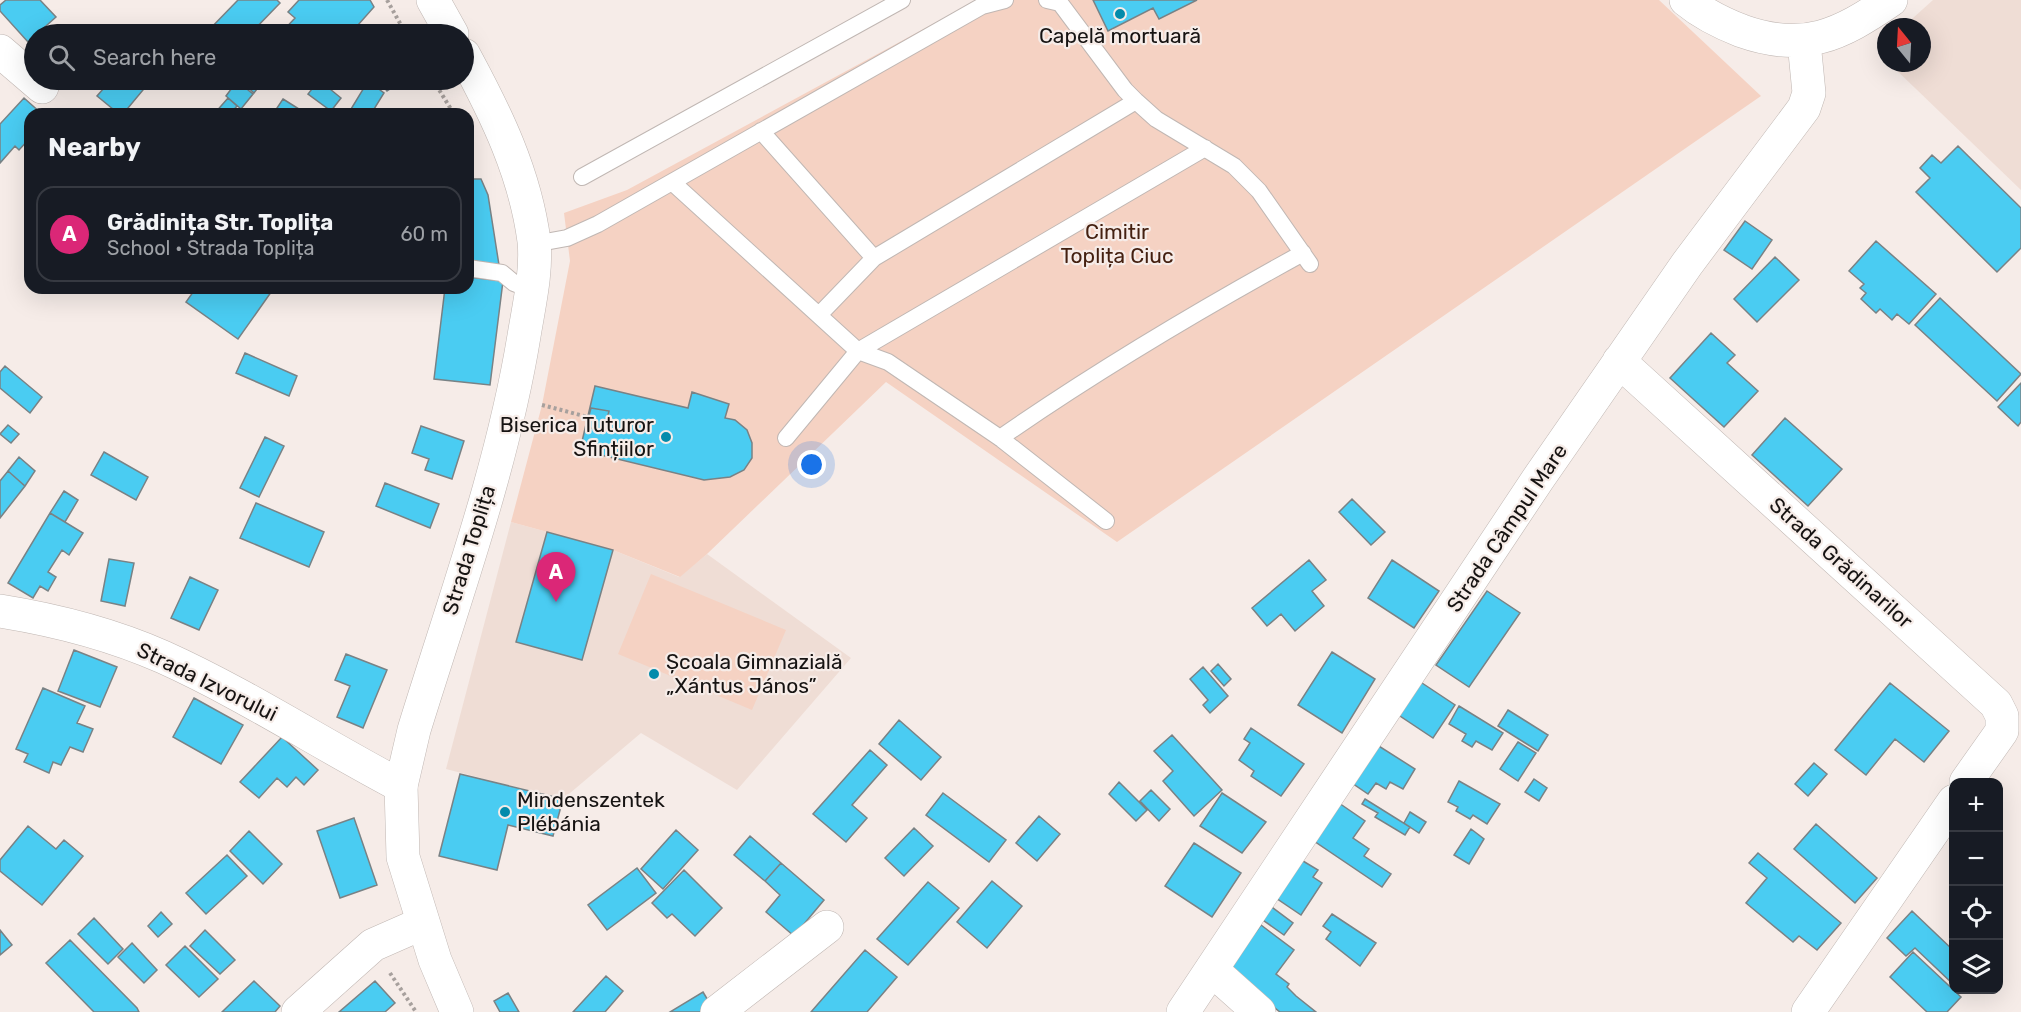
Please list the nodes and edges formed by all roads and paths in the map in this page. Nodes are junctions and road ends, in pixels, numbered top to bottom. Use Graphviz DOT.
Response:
graph roads {
  1 [pos="387,0"];
  2 [pos="433,0"];
  3 [pos="902,0"];
  4 [pos="1005,0"];
  5 [pos="1686,0"];
  6 [pos="1891,0"];
  7 [pos="1054,1"];
  8 [pos="400,24"];
  9 [pos="446,24"];
  10 [pos="1804,42"];
  11 [pos="0,51"];
  12 [pos="24,72"];
  13 [pos="474,74"];
  14 [pos="439,90"];
  15 [pos="1136,101"];
  16 [pos="450,108"];
  17 [pos="761,131"];
  18 [pos="1205,148"];
  19 [pos="582,177"];
  20 [pos="672,182"];
  21 [pos="534,244"];
  22 [pos="874,258"];
  23 [pos="474,269"];
  24 [pos="532,290"];
  25 [pos="819,315"];
  26 [pos="858,351"];
  27 [pos="1619,361"];
  28 [pos="514,398"];
  29 [pos="588,417"];
  30 [pos="786,438"];
  31 [pos="1000,438"];
  32 [pos="1106,521"];
  33 [pos="0,611"];
  34 [pos="1969,778"];
  35 [pos="401,786"];
  36 [pos="1949,807"];
  37 [pos="423,923"];
  38 [pos="827,927"];
  39 [pos="1212,970"];
  40 [pos="298,1012"];
  41 [pos="457,1012"];
  42 [pos="717,1012"];
  43 [pos="1183,1012"];
  44 [pos="1259,1012"];
  45 [pos="1808,1012"];
  1 -- 8 [label="path"];
  2 -- 9 [label="street"];
  3 -- 19 [label="lane"];
  4 -- 17 [label="lane"];
  5 -- 10 [label="street"];
  6 -- 10 [label="street"];
  7 -- 15 [label="lane"];
  10 -- 27 [label="street, Strada Câmpul Mare"];
  11 -- 12 [label="street"];
  13 -- 21 [label="street, Strada Toplița"];
  14 -- 16 [label="path"];
  15 -- 18 [label="lane"];
  15 -- 22 [label="lane"];
  17 -- 20 [label="lane"];
  17 -- 22 [label="lane"];
  18 -- 26 [label="lane"];
  18 -- 31 [label="lane"];
  20 -- 21 [label="lane"];
  20 -- 25 [label="lane"];
  21 -- 24 [label="street, Strada Toplița"];
  22 -- 25 [label="lane"];
  23 -- 24 [label="lane"];
  24 -- 28 [label="street, Strada Toplița"];
  25 -- 26 [label="lane"];
  26 -- 30 [label="lane"];
  26 -- 31 [label="lane"];
  27 -- 34 [label="street, Strada Grădinarilor"];
  27 -- 39 [label="street, Strada Câmpul Mare"];
  28 -- 29 [label="path"];
  28 -- 35 [label="street, Strada Toplița"];
  31 -- 32 [label="lane"];
  33 -- 35 [label="street, Strada Izvorului"];
  35 -- 37 [label="street, Strada Toplița"];
  36 -- 45 [label="street"];
  37 -- 40 [label="street"];
  37 -- 41 [label="street, Strada Toplița"];
  38 -- 42 [label="street"];
  39 -- 43 [label="street, Strada Câmpul Mare"];
  39 -- 44 [label="street"];
}
